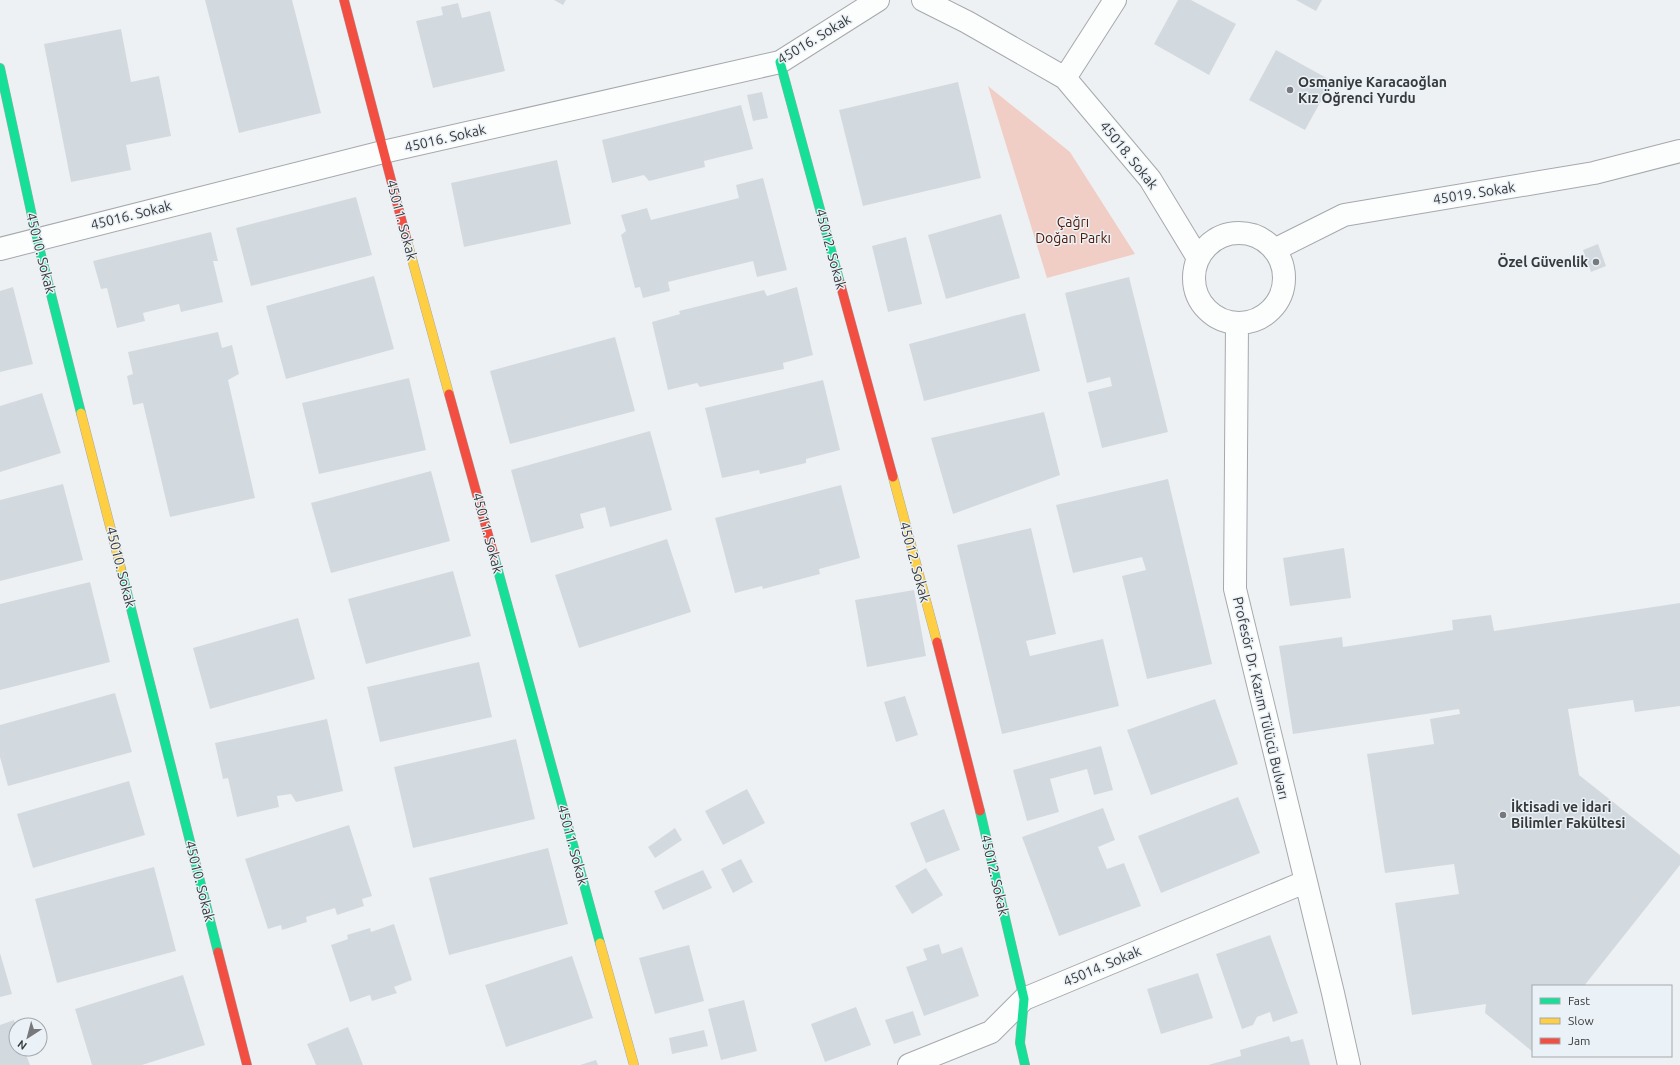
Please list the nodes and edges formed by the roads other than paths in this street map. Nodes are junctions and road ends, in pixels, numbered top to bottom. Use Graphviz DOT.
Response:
graph roads {
  1 [pos="344,0"];
  2 [pos="878,0"];
  3 [pos="923,0"];
  4 [pos="1115,0"];
  5 [pos="780,62"];
  6 [pos="0,68"];
  7 [pos="1065,78"];
  8 [pos="383,152"];
  9 [pos="1680,152"];
  10 [pos="37,239"];
  11 [pos="0,249"];
  12 [pos="1274,250"];
  13 [pos="1198,258"];
  14 [pos="1237,324"];
  15 [pos="1305,882"];
  16 [pos="1024,999"];
  17 [pos="247,1065"];
  18 [pos="634,1065"];
  19 [pos="909,1065"];
  20 [pos="1025,1065"];
  21 [pos="1349,1065"];
  1 -- 8 [label="street, 45011. Sokak"];
  2 -- 5 [label="street, 45016. Sokak"];
  3 -- 7 [label="street, 45018. Sokak"];
  4 -- 7 [label="street"];
  5 -- 8 [label="street, 45016. Sokak"];
  5 -- 16 [label="street, 45012. Sokak"];
  6 -- 10 [label="street, 45010. Sokak"];
  7 -- 13 [label="street, 45018. Sokak"];
  8 -- 10 [label="street, 45016. Sokak"];
  8 -- 18 [label="street, 45011. Sokak"];
  9 -- 12 [label="street, 45019. Sokak"];
  10 -- 11 [label="street, 45016. Sokak"];
  10 -- 17 [label="street, 45010. Sokak"];
  12 -- 13 [label="street"];
  12 -- 14 [label="street"];
  13 -- 14 [label="street"];
  14 -- 15 [label="street, Profesör Dr. Kazım Tülücü Bulvarı"];
  15 -- 16 [label="street, 45014. Sokak"];
  15 -- 21 [label="street, Profesör Dr. Kazım Tülücü Bulvarı"];
  16 -- 19 [label="street, 45014. Sokak"];
  16 -- 20 [label="street, 45012. Sokak"];
}
